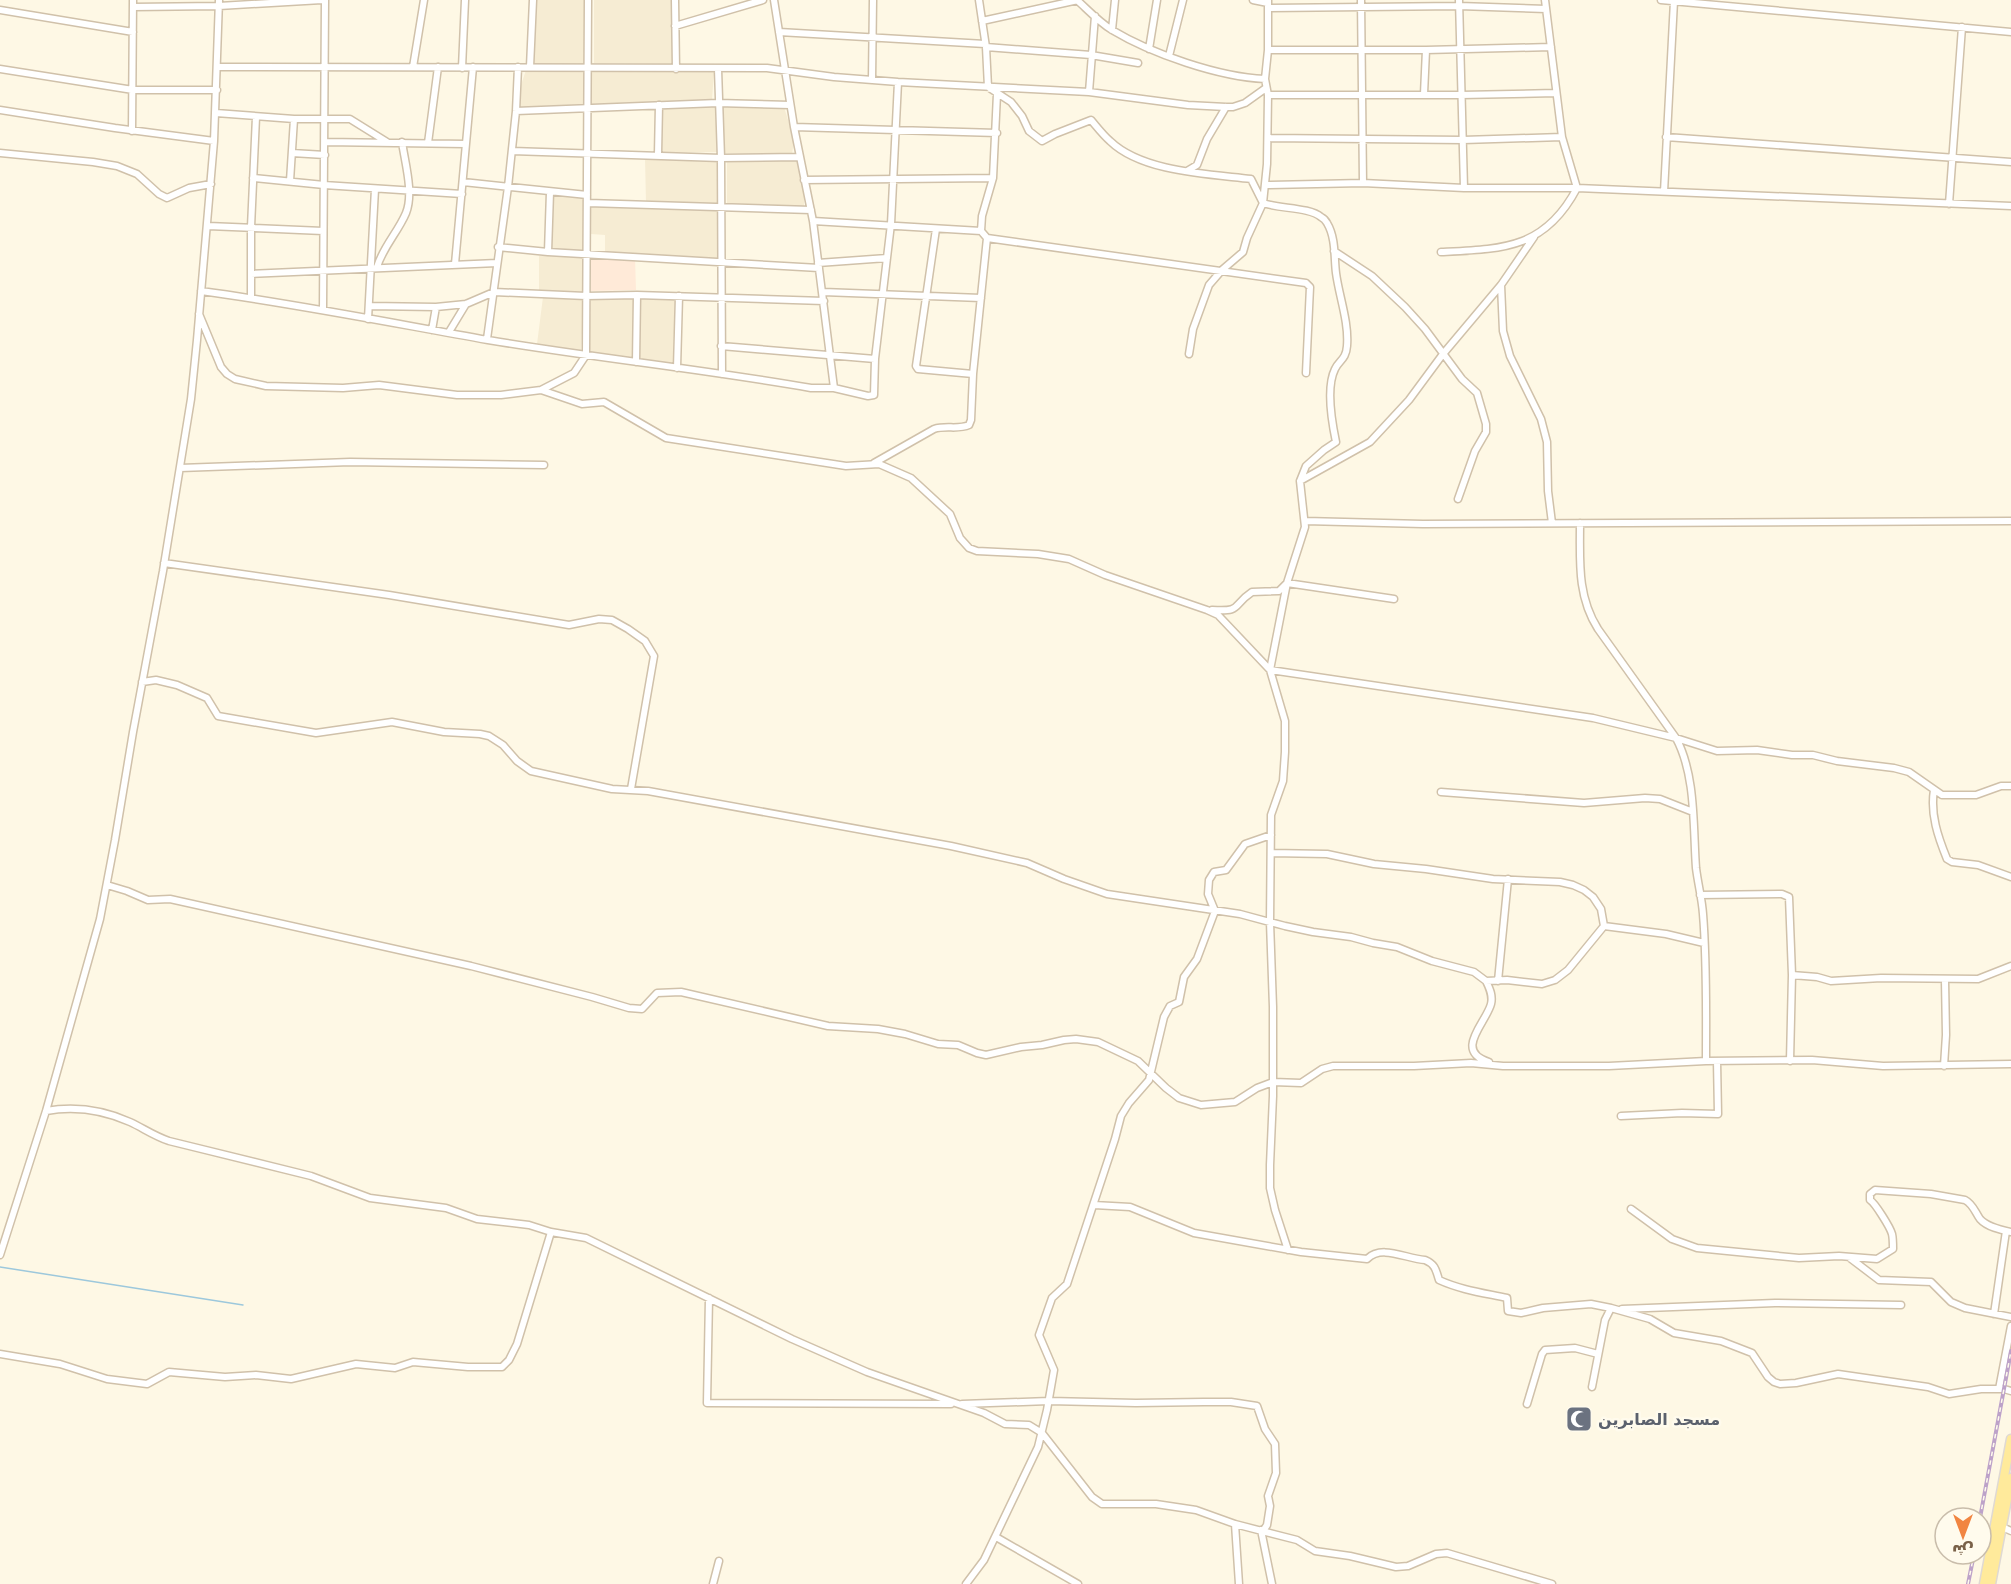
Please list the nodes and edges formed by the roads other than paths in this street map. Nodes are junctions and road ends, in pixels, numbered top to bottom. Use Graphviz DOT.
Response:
graph roads {
  1 [pos="324,0"];
  2 [pos="424,0"];
  3 [pos="465,0"];
  4 [pos="533,0"];
  5 [pos="588,0"];
  6 [pos="675,0"];
  7 [pos="763,0"];
  8 [pos="774,0"];
  9 [pos="873,0"];
  10 [pos="979,0"];
  11 [pos="1077,0"];
  12 [pos="1115,0"];
  13 [pos="1157,0"];
  14 [pos="1184,0"];
  15 [pos="1253,0"];
  16 [pos="1545,0"];
  17 [pos="1661,0"];
  18 [pos="1674,2"];
  19 [pos="133,3"];
  20 [pos="219,3"];
  21 [pos="1361,3"];
  22 [pos="1459,3"];
  23 [pos="1268,4"];
  24 [pos="1546,9"];
  25 [pos="0,10"];
  26 [pos="1095,16"];
  27 [pos="982,21"];
  28 [pos="675,26"];
  29 [pos="1962,27"];
  30 [pos="1112,30"];
  31 [pos="133,32"];
  32 [pos="779,32"];
  33 [pos="2011,32"];
  34 [pos="872,39"];
  35 [pos="985,45"];
  36 [pos="1551,47"];
  37 [pos="1149,49"];
  38 [pos="1459,49"];
  39 [pos="1268,50"];
  40 [pos="1361,50"];
  41 [pos="1426,50"];
  42 [pos="1091,55"];
  43 [pos="1169,56"];
  44 [pos="1138,63"];
  45 [pos="218,67"];
  46 [pos="325,67"];
  47 [pos="413,67"];
  48 [pos="438,67"];
  49 [pos="473,67"];
  50 [pos="462,68"];
  51 [pos="518,68"];
  52 [pos="530,68"];
  53 [pos="589,68"];
  54 [pos="0,69"];
  55 [pos="676,69"];
  56 [pos="718,69"];
  57 [pos="785,70"];
  58 [pos="1265,79"];
  59 [pos="872,80"];
  60 [pos="898,82"];
  61 [pos="988,87"];
  62 [pos="133,90"];
  63 [pos="217,90"];
  64 [pos="1267,91"];
  65 [pos="1089,92"];
  66 [pos="1556,93"];
  67 [pos="997,94"];
  68 [pos="1363,94"];
  69 [pos="1424,94"];
  70 [pos="1461,95"];
  71 [pos="718,103"];
  72 [pos="659,105"];
  73 [pos="790,105"];
  74 [pos="1226,107"];
  75 [pos="587,109"];
  76 [pos="0,110"];
  77 [pos="516,111"];
  78 [pos="216,114"];
  79 [pos="256,117"];
  80 [pos="324,118"];
  81 [pos="294,119"];
  82 [pos="794,128"];
  83 [pos="897,129"];
  84 [pos="132,131"];
  85 [pos="997,133"];
  86 [pos="1562,136"];
  87 [pos="1666,137"];
  88 [pos="1268,138"];
  89 [pos="1362,139"];
  90 [pos="1463,140"];
  91 [pos="214,141"];
  92 [pos="325,142"];
  93 [pos="387,142"];
  94 [pos="402,142"];
  95 [pos="428,143"];
  96 [pos="466,144"];
  97 [pos="512,151"];
  98 [pos="587,152"];
  99 [pos="0,153"];
  100 [pos="292,153"];
  101 [pos="658,154"];
  102 [pos="324,155"];
  103 [pos="800,157"];
  104 [pos="721,158"];
  105 [pos="1952,158"];
  106 [pos="2011,162"];
  107 [pos="1186,171"];
  108 [pos="253,178"];
  109 [pos="993,178"];
  110 [pos="894,179"];
  111 [pos="804,180"];
  112 [pos="290,181"];
  113 [pos="463,182"];
  114 [pos="1363,183"];
  115 [pos="211,184"];
  116 [pos="324,185"];
  117 [pos="1266,185"];
  118 [pos="508,187"];
  119 [pos="1464,188"];
  120 [pos="1577,188"];
  121 [pos="375,189"];
  122 [pos="409,192"];
  123 [pos="550,192"];
  124 [pos="1664,192"];
  125 [pos="462,194"];
  126 [pos="587,195"];
  127 [pos="588,203"];
  128 [pos="1263,203"];
  129 [pos="1949,204"];
  130 [pos="2011,206"];
  131 [pos="721,208"];
  132 [pos="811,210"];
  133 [pos="813,221"];
  134 [pos="891,224"];
  135 [pos="208,225"];
  136 [pos="251,227"];
  137 [pos="936,229"];
  138 [pos="323,231"];
  139 [pos="981,231"];
  140 [pos="1535,236"];
  141 [pos="987,238"];
  142 [pos="498,247"];
  143 [pos="1334,251"];
  144 [pos="548,252"];
  145 [pos="1441,252"];
  146 [pos="587,254"];
  147 [pos="887,258"];
  148 [pos="722,261"];
  149 [pos="497,263"];
  150 [pos="455,264"];
  151 [pos="819,266"];
  152 [pos="375,267"];
  153 [pos="324,270"];
  154 [pos="1222,270"];
  155 [pos="251,274"];
  156 [pos="1501,285"];
  157 [pos="201,291"];
  158 [pos="494,292"];
  159 [pos="823,292"];
  160 [pos="637,295"];
  161 [pos="883,295"];
  162 [pos="586,296"];
  163 [pos="679,296"];
  164 [pos="720,297"];
  165 [pos="925,297"];
  166 [pos="251,298"];
  167 [pos="981,298"];
  168 [pos="824,301"];
  169 [pos="466,304"];
  170 [pos="369,306"];
  171 [pos="436,306"];
  172 [pos="322,310"];
  173 [pos="200,314"];
  174 [pos="368,319"];
  175 [pos="432,330"];
  176 [pos="449,332"];
  177 [pos="487,339"];
  178 [pos="721,346"];
  179 [pos="1189,354"];
  180 [pos="1443,354"];
  181 [pos="586,355"];
  182 [pos="830,355"];
  183 [pos="876,359"];
  184 [pos="636,362"];
  185 [pos="677,368"];
  186 [pos="1306,373"];
  187 [pos="722,374"];
  188 [pos="973,374"];
  189 [pos="834,388"];
  190 [pos="541,390"];
  191 [pos="871,464"];
  192 [pos="544,465"];
  193 [pos="180,468"];
  194 [pos="1300,481"];
  195 [pos="1458,499"];
  196 [pos="1305,521"];
  197 [pos="2011,521"];
  198 [pos="1552,523"];
  199 [pos="1580,523"];
  200 [pos="164,563"];
  201 [pos="1287,583"];
  202 [pos="1394,599"];
  203 [pos="1207,610"];
  204 [pos="1270,670"];
  205 [pos="142,682"];
  206 [pos="1676,738"];
  207 [pos="2011,786"];
  208 [pos="631,789"];
  209 [pos="1934,790"];
  210 [pos="1441,792"];
  211 [pos="1693,812"];
  212 [pos="1271,835"];
  213 [pos="1271,854"];
  214 [pos="2011,877"];
  215 [pos="1508,879"];
  216 [pos="107,885"];
  217 [pos="1700,895"];
  218 [pos="1215,910"];
  219 [pos="1270,922"];
  220 [pos="1604,926"];
  221 [pos="1704,943"];
  222 [pos="2011,966"];
  223 [pos="1792,975"];
  224 [pos="1945,980"];
  225 [pos="1486,981"];
  226 [pos="1498,981"];
  227 [pos="1790,1060"];
  228 [pos="1706,1061"];
  229 [pos="1717,1061"];
  230 [pos="2011,1064"];
  231 [pos="1503,1066"];
  232 [pos="1944,1066"];
  233 [pos="1151,1073"];
  234 [pos="1273,1082"];
  235 [pos="46,1111"];
  236 [pos="1621,1116"];
  237 [pos="1094,1205"];
  238 [pos="1631,1209"];
  239 [pos="551,1232"];
  240 [pos="2008,1232"];
  241 [pos="1288,1250"];
  242 [pos="0,1255"];
  243 [pos="1850,1258"];
  244 [pos="709,1298"];
  245 [pos="1901,1305"];
  246 [pos="1613,1309"];
  247 [pos="1994,1314"];
  248 [pos="2011,1317"];
  249 [pos="2011,1326"];
  250 [pos="0,1354"];
  251 [pos="1598,1354"];
  252 [pos="1592,1387"];
  253 [pos="1999,1389"];
  254 [pos="2011,1391"];
  255 [pos="1049,1401"];
  256 [pos="958,1404"];
  257 [pos="1527,1404"];
  258 [pos="1042,1433"];
  259 [pos="2011,1439"];
  260 [pos="2011,1481"];
  261 [pos="1235,1524"];
  262 [pos="2002,1527"];
  263 [pos="1262,1531"];
  264 [pos="2011,1531"];
  265 [pos="996,1537"];
  266 [pos="719,1561"];
  267 [pos="712,1584"];
  268 [pos="966,1584"];
  269 [pos="1078,1584"];
  270 [pos="1239,1584"];
  271 [pos="1272,1584"];
  272 [pos="1552,1584"];
  273 [pos="1990,1584"];
  1 -- 20 [label="street"];
  1 -- 46 [label="street"];
  2 -- 47 [label="street"];
  3 -- 50 [label="street"];
  4 -- 52 [label="street"];
  5 -- 53 [label="street"];
  6 -- 28 [label="street"];
  7 -- 28 [label="street"];
  8 -- 32 [label="street"];
  9 -- 34 [label="street"];
  10 -- 27 [label="street"];
  11 -- 26 [label="street"];
  11 -- 27 [label="street"];
  12 -- 30 [label="street"];
  13 -- 37 [label="street"];
  14 -- 43 [label="street"];
  15 -- 23 [label="street"];
  16 -- 24 [label="street"];
  17 -- 18 [label="street"];
  18 -- 29 [label="street"];
  18 -- 87 [label="street"];
  19 -- 20 [label="street"];
  19 -- 31 [label="street"];
  20 -- 45 [label="street"];
  21 -- 22 [label="street"];
  21 -- 23 [label="street"];
  21 -- 40 [label="street"];
  22 -- 24 [label="street"];
  22 -- 38 [label="street"];
  23 -- 39 [label="street"];
  24 -- 36 [label="street"];
  25 -- 31 [label="street"];
  26 -- 30 [label="street"];
  26 -- 42 [label="street"];
  27 -- 35 [label="street"];
  28 -- 55 [label="street"];
  29 -- 33 [label="street"];
  29 -- 105 [label="street"];
  30 -- 37 [label="street"];
  31 -- 62 [label="street"];
  32 -- 34 [label="street"];
  32 -- 57 [label="street"];
  34 -- 35 [label="street"];
  34 -- 59 [label="street"];
  35 -- 42 [label="street"];
  35 -- 61 [label="street"];
  36 -- 38 [label="street"];
  36 -- 66 [label="street"];
  37 -- 43 [label="street"];
  38 -- 41 [label="street"];
  38 -- 70 [label="street"];
  39 -- 40 [label="street"];
  39 -- 58 [label="street"];
  40 -- 41 [label="street"];
  40 -- 68 [label="street"];
  41 -- 69 [label="street"];
  42 -- 44 [label="street"];
  42 -- 65 [label="street"];
  43 -- 58 [label="street"];
  45 -- 46 [label="street"];
  45 -- 63 [label="street"];
  46 -- 47 [label="street"];
  46 -- 80 [label="street"];
  47 -- 48 [label="street"];
  48 -- 50 [label="street"];
  48 -- 95 [label="street"];
  49 -- 50 [label="street"];
  49 -- 51 [label="street"];
  49 -- 96 [label="street"];
  51 -- 52 [label="street"];
  51 -- 77 [label="street"];
  52 -- 53 [label="street"];
  53 -- 55 [label="street"];
  53 -- 75 [label="street"];
  54 -- 62 [label="street"];
  55 -- 56 [label="street"];
  56 -- 57 [label="street"];
  56 -- 71 [label="street"];
  57 -- 59 [label="street"];
  57 -- 73 [label="street"];
  58 -- 64 [label="street"];
  59 -- 60 [label="street"];
  60 -- 61 [label="street"];
  60 -- 83 [label="street"];
  61 -- 65 [label="street"];
  61 -- 67 [label="street"];
  62 -- 63 [label="street"];
  62 -- 84 [label="street"];
  63 -- 78 [label="street"];
  64 -- 68 [label="street"];
  64 -- 74 [label="street"];
  64 -- 88 [label="street"];
  65 -- 74 [label="street"];
  66 -- 70 [label="street"];
  66 -- 86 [label="street"];
  67 -- 85 [label="street"];
  67 -- 107 [label="street"];
  68 -- 69 [label="street"];
  68 -- 89 [label="street"];
  69 -- 70 [label="street"];
  70 -- 90 [label="street"];
  71 -- 72 [label="street"];
  71 -- 73 [label="street"];
  71 -- 104 [label="street"];
  72 -- 75 [label="street"];
  72 -- 101 [label="street"];
  73 -- 82 [label="street"];
  74 -- 107 [label="street"];
  75 -- 77 [label="street"];
  75 -- 98 [label="street"];
  76 -- 84 [label="street"];
  77 -- 97 [label="street"];
  78 -- 79 [label="street"];
  78 -- 91 [label="street"];
  79 -- 81 [label="street"];
  79 -- 108 [label="street"];
  80 -- 81 [label="street"];
  80 -- 92 [label="street"];
  80 -- 93 [label="street"];
  81 -- 100 [label="street"];
  82 -- 83 [label="street"];
  82 -- 103 [label="street"];
  83 -- 85 [label="street"];
  83 -- 110 [label="street"];
  84 -- 91 [label="street"];
  85 -- 109 [label="street"];
  86 -- 90 [label="street"];
  86 -- 120 [label="street"];
  87 -- 105 [label="street"];
  87 -- 124 [label="street"];
  88 -- 89 [label="street"];
  88 -- 117 [label="street"];
  89 -- 90 [label="street"];
  89 -- 114 [label="street"];
  90 -- 119 [label="street"];
  91 -- 115 [label="street"];
  92 -- 93 [label="street"];
  92 -- 102 [label="street"];
  93 -- 94 [label="street"];
  94 -- 95 [label="street"];
  94 -- 122 [label="street"];
  95 -- 96 [label="street"];
  96 -- 113 [label="street"];
  97 -- 98 [label="street"];
  97 -- 118 [label="street"];
  98 -- 101 [label="street"];
  98 -- 126 [label="street"];
  99 -- 115 [label="street"];
  100 -- 102 [label="street"];
  100 -- 112 [label="street"];
  101 -- 104 [label="street"];
  102 -- 116 [label="street"];
  103 -- 104 [label="street"];
  103 -- 111 [label="street"];
  104 -- 131 [label="street"];
  105 -- 106 [label="street"];
  105 -- 129 [label="street"];
  107 -- 128 [label="street"];
  108 -- 112 [label="street"];
  108 -- 136 [label="street"];
  109 -- 110 [label="street"];
  109 -- 139 [label="street"];
  110 -- 111 [label="street"];
  110 -- 134 [label="street"];
  111 -- 132 [label="street"];
  112 -- 116 [label="street"];
  113 -- 118 [label="street"];
  113 -- 125 [label="street"];
  114 -- 117 [label="street"];
  114 -- 119 [label="street"];
  115 -- 135 [label="street"];
  116 -- 121 [label="street"];
  116 -- 138 [label="street"];
  117 -- 128 [label="street"];
  118 -- 123 [label="street"];
  118 -- 142 [label="street"];
  119 -- 120 [label="street"];
  120 -- 124 [label="street"];
  120 -- 140 [label="street"];
  121 -- 122 [label="street"];
  121 -- 152 [label="street"];
  122 -- 125 [label="street"];
  122 -- 152 [label="street"];
  123 -- 126 [label="street"];
  123 -- 144 [label="street"];
  124 -- 129 [label="street"];
  125 -- 150 [label="street"];
  126 -- 127 [label="street"];
  127 -- 131 [label="street"];
  127 -- 146 [label="street"];
  128 -- 143 [label="street"];
  128 -- 154 [label="street"];
  129 -- 130 [label="street"];
  131 -- 132 [label="street"];
  131 -- 148 [label="street"];
  132 -- 133 [label="street"];
  133 -- 134 [label="street"];
  133 -- 151 [label="street"];
  134 -- 137 [label="street"];
  134 -- 147 [label="street"];
  135 -- 136 [label="street"];
  135 -- 157 [label="street"];
  136 -- 138 [label="street"];
  136 -- 155 [label="street"];
  137 -- 139 [label="street"];
  137 -- 165 [label="street"];
  138 -- 153 [label="street"];
  139 -- 141 [label="street"];
  140 -- 145 [label="street"];
  140 -- 156 [label="street"];
  141 -- 154 [label="street"];
  141 -- 167 [label="street"];
  142 -- 144 [label="street"];
  142 -- 149 [label="street"];
  143 -- 180 [label="street"];
  143 -- 194 [label="street"];
  144 -- 146 [label="street"];
  146 -- 148 [label="street"];
  146 -- 162 [label="street"];
  147 -- 151 [label="street"];
  147 -- 161 [label="street"];
  148 -- 151 [label="street"];
  148 -- 164 [label="street"];
  149 -- 150 [label="street"];
  149 -- 158 [label="street"];
  150 -- 152 [label="street"];
  151 -- 159 [label="street"];
  152 -- 153 [label="street"];
  152 -- 170 [label="street"];
  153 -- 155 [label="street"];
  153 -- 172 [label="street"];
  154 -- 179 [label="street"];
  154 -- 186 [label="street"];
  155 -- 166 [label="street"];
  156 -- 180 [label="street"];
  156 -- 198 [label="street"];
  157 -- 166 [label="street"];
  157 -- 173 [label="street"];
  158 -- 162 [label="street"];
  158 -- 169 [label="street"];
  158 -- 177 [label="street"];
  159 -- 161 [label="street"];
  159 -- 168 [label="street"];
  160 -- 162 [label="street"];
  160 -- 163 [label="street"];
  160 -- 184 [label="street"];
  161 -- 165 [label="street"];
  161 -- 183 [label="street"];
  162 -- 181 [label="street"];
  163 -- 164 [label="street"];
  163 -- 185 [label="street"];
  164 -- 168 [label="street"];
  164 -- 178 [label="street"];
  165 -- 167 [label="street"];
  165 -- 188 [label="street"];
  166 -- 172 [label="street"];
  167 -- 188 [label="street"];
  168 -- 182 [label="street"];
  169 -- 171 [label="street"];
  169 -- 176 [label="street"];
  170 -- 171 [label="street"];
  170 -- 174 [label="street"];
  171 -- 175 [label="street"];
  172 -- 174 [label="street"];
  173 -- 190 [label="street"];
  173 -- 193 [label="street"];
  174 -- 175 [label="street"];
  175 -- 176 [label="street"];
  176 -- 177 [label="street"];
  177 -- 181 [label="street"];
  178 -- 182 [label="street"];
  178 -- 187 [label="street"];
  180 -- 194 [label="street"];
  180 -- 195 [label="street"];
  181 -- 184 [label="street"];
  181 -- 190 [label="street"];
  182 -- 183 [label="street"];
  182 -- 189 [label="street"];
  183 -- 189 [label="street"];
  184 -- 185 [label="street"];
  185 -- 187 [label="street"];
  187 -- 189 [label="street"];
  188 -- 191 [label="street"];
  190 -- 191 [label="street"];
  191 -- 203 [label="street"];
  192 -- 193 [label="street"];
  193 -- 200 [label="street"];
  194 -- 196 [label="street"];
  196 -- 198 [label="street"];
  196 -- 201 [label="street"];
  197 -- 199 [label="street"];
  198 -- 199 [label="street"];
  199 -- 206 [label="street"];
  200 -- 205 [label="street"];
  200 -- 208 [label="street"];
  201 -- 202 [label="street"];
  201 -- 203 [label="street"];
  201 -- 204 [label="street"];
  203 -- 204 [label="street"];
  204 -- 206 [label="street"];
  204 -- 212 [label="street"];
  205 -- 208 [label="street"];
  205 -- 216 [label="street"];
  206 -- 209 [label="street"];
  206 -- 211 [label="street"];
  207 -- 209 [label="street"];
  208 -- 218 [label="street"];
  209 -- 214 [label="street"];
  210 -- 211 [label="street"];
  211 -- 217 [label="street"];
  212 -- 213 [label="street"];
  212 -- 218 [label="street"];
  213 -- 215 [label="street"];
  213 -- 219 [label="street"];
  215 -- 220 [label="street"];
  215 -- 226 [label="street"];
  216 -- 233 [label="street"];
  216 -- 235 [label="street"];
  217 -- 221 [label="street"];
  217 -- 223 [label="street"];
  218 -- 219 [label="street"];
  218 -- 233 [label="street"];
  219 -- 225 [label="street"];
  219 -- 234 [label="street"];
  220 -- 221 [label="street"];
  220 -- 226 [label="street"];
  221 -- 228 [label="street"];
  222 -- 224 [label="street"];
  223 -- 224 [label="street"];
  223 -- 227 [label="street"];
  224 -- 232 [label="street"];
  225 -- 226 [label="street"];
  225 -- 231 [label="street"];
  227 -- 229 [label="street"];
  227 -- 232 [label="street"];
  228 -- 229 [label="street"];
  228 -- 231 [label="street"];
  229 -- 236 [label="street"];
  230 -- 232 [label="street"];
  231 -- 234 [label="street"];
  233 -- 234 [label="street"];
  233 -- 237 [label="street"];
  234 -- 241 [label="street"];
  235 -- 239 [label="street"];
  235 -- 242 [label="street"];
  237 -- 241 [label="street"];
  237 -- 255 [label="street"];
  238 -- 243 [label="street"];
  239 -- 244 [label="street"];
  239 -- 250 [label="street"];
  240 -- 243 [label="street"];
  240 -- 247 [label="street"];
  241 -- 246 [label="street"];
  243 -- 247 [label="street"];
  244 -- 256 [label="street"];
  244 -- 256 [label="street"];
  245 -- 246 [label="street"];
  246 -- 251 [label="street"];
  246 -- 253 [label="street"];
  247 -- 248 [label="street"];
  249 -- 253 [label="street"];
  251 -- 252 [label="street"];
  251 -- 257 [label="street"];
  253 -- 254 [label="street"];
  255 -- 256 [label="street"];
  255 -- 258 [label="street"];
  255 -- 263 [label="street"];
  256 -- 258 [label="street"];
  258 -- 261 [label="street"];
  258 -- 265 [label="street"];
  259 -- 273 [label="main road"];
  260 -- 262 [label="main road"];
  261 -- 263 [label="street"];
  261 -- 270 [label="street"];
  262 -- 264 [label="street"];
  262 -- 273 [label="main road"];
  263 -- 271 [label="street"];
  263 -- 272 [label="street"];
  265 -- 268 [label="street"];
  265 -- 269 [label="street"];
  266 -- 267 [label="street"];
}
